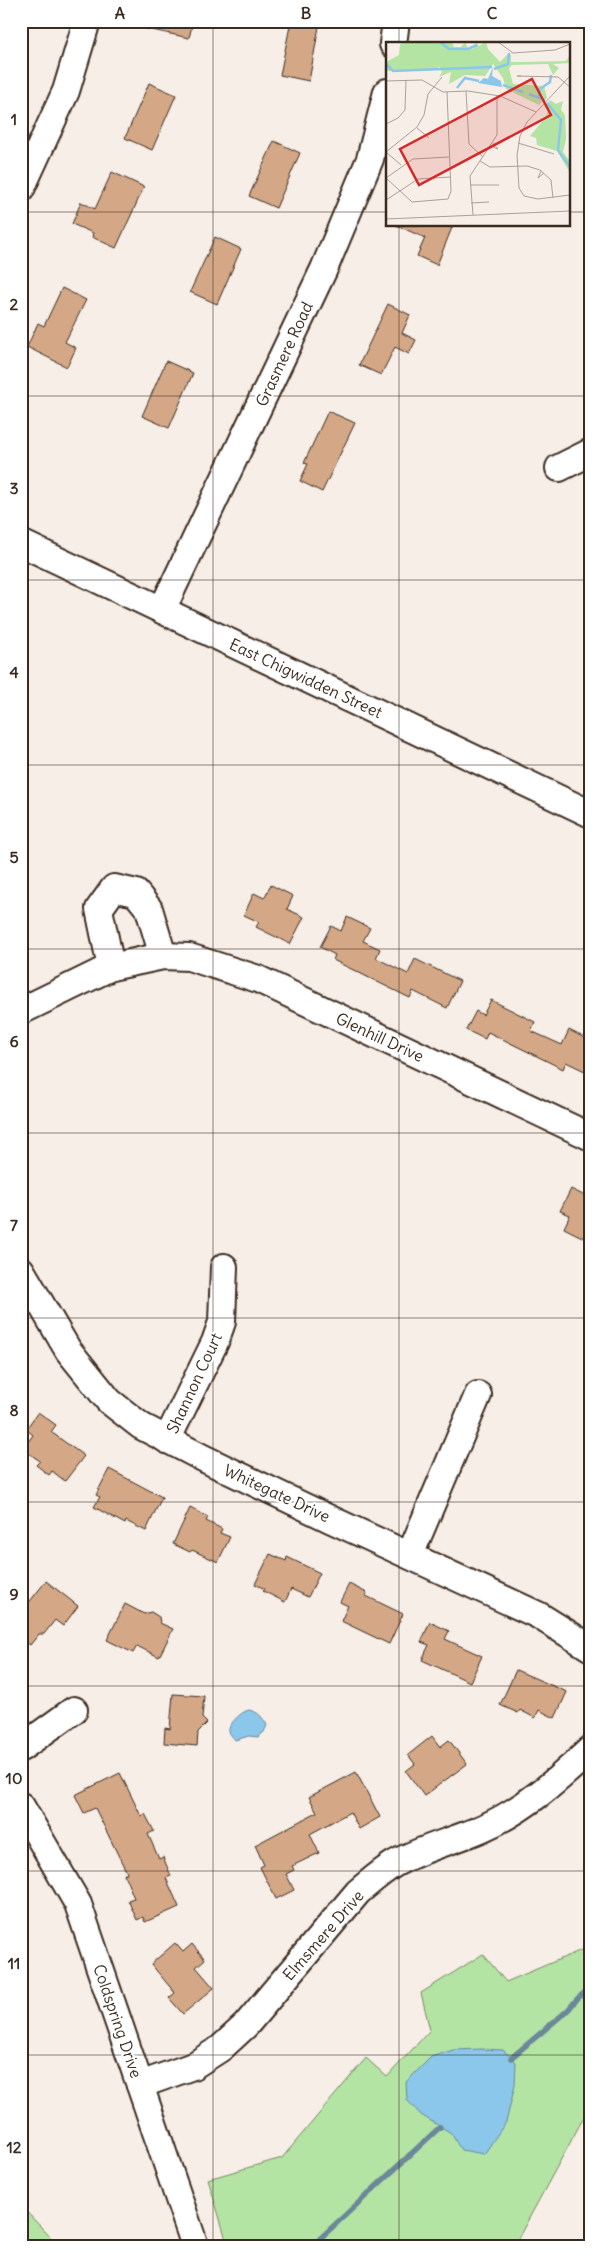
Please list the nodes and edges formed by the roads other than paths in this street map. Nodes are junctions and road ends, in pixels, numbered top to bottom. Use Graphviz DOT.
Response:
graph roads {
  1 [pos="87,21"];
  2 [pos="396,21"];
  3 [pos="393,42"];
  4 [pos="386,96"];
  5 [pos="21,189"];
  6 [pos="591,452"];
  7 [pos="558,468"];
  8 [pos="21,543"];
  9 [pos="162,610"];
  10 [pos="591,814"];
  11 [pos="163,956"];
  12 [pos="111,967"];
  13 [pos="21,1012"];
  14 [pos="591,1137"];
  15 [pos="224,1267"];
  16 [pos="24,1282"];
  17 [pos="478,1395"];
  18 [pos="167,1440"];
  19 [pos="410,1555"];
  20 [pos="591,1648"];
  21 [pos="74,1710"];
  22 [pos="21,1748"];
  23 [pos="591,1749"];
  24 [pos="21,1806"];
  25 [pos="140,2085"];
  26 [pos="196,2246"];
  1 -- 5 [label="street"];
  2 -- 3 [label="street"];
  4 -- 9 [label="street, Grasmere Road"];
  6 -- 7 [label="street"];
  8 -- 9 [label="street, East Chigwidden Street"];
  9 -- 10 [label="street, East Chigwidden Street"];
  11 -- 12 [label="street, Glenhill Drive"];
  11 -- 12 [label="street"];
  11 -- 14 [label="street, Glenhill Drive"];
  12 -- 13 [label="street, Glenhill Drive"];
  15 -- 18 [label="street, Shannon Court"];
  16 -- 18 [label="street, Whitegate Drive"];
  17 -- 19 [label="street"];
  18 -- 19 [label="street, Whitegate Drive"];
  19 -- 20 [label="street, Whitegate Drive"];
  21 -- 22 [label="street"];
  23 -- 25 [label="street, Elmsmere Drive"];
  24 -- 25 [label="street, Coldspring Drive"];
  25 -- 26 [label="street, Coldspring Drive"];
}
